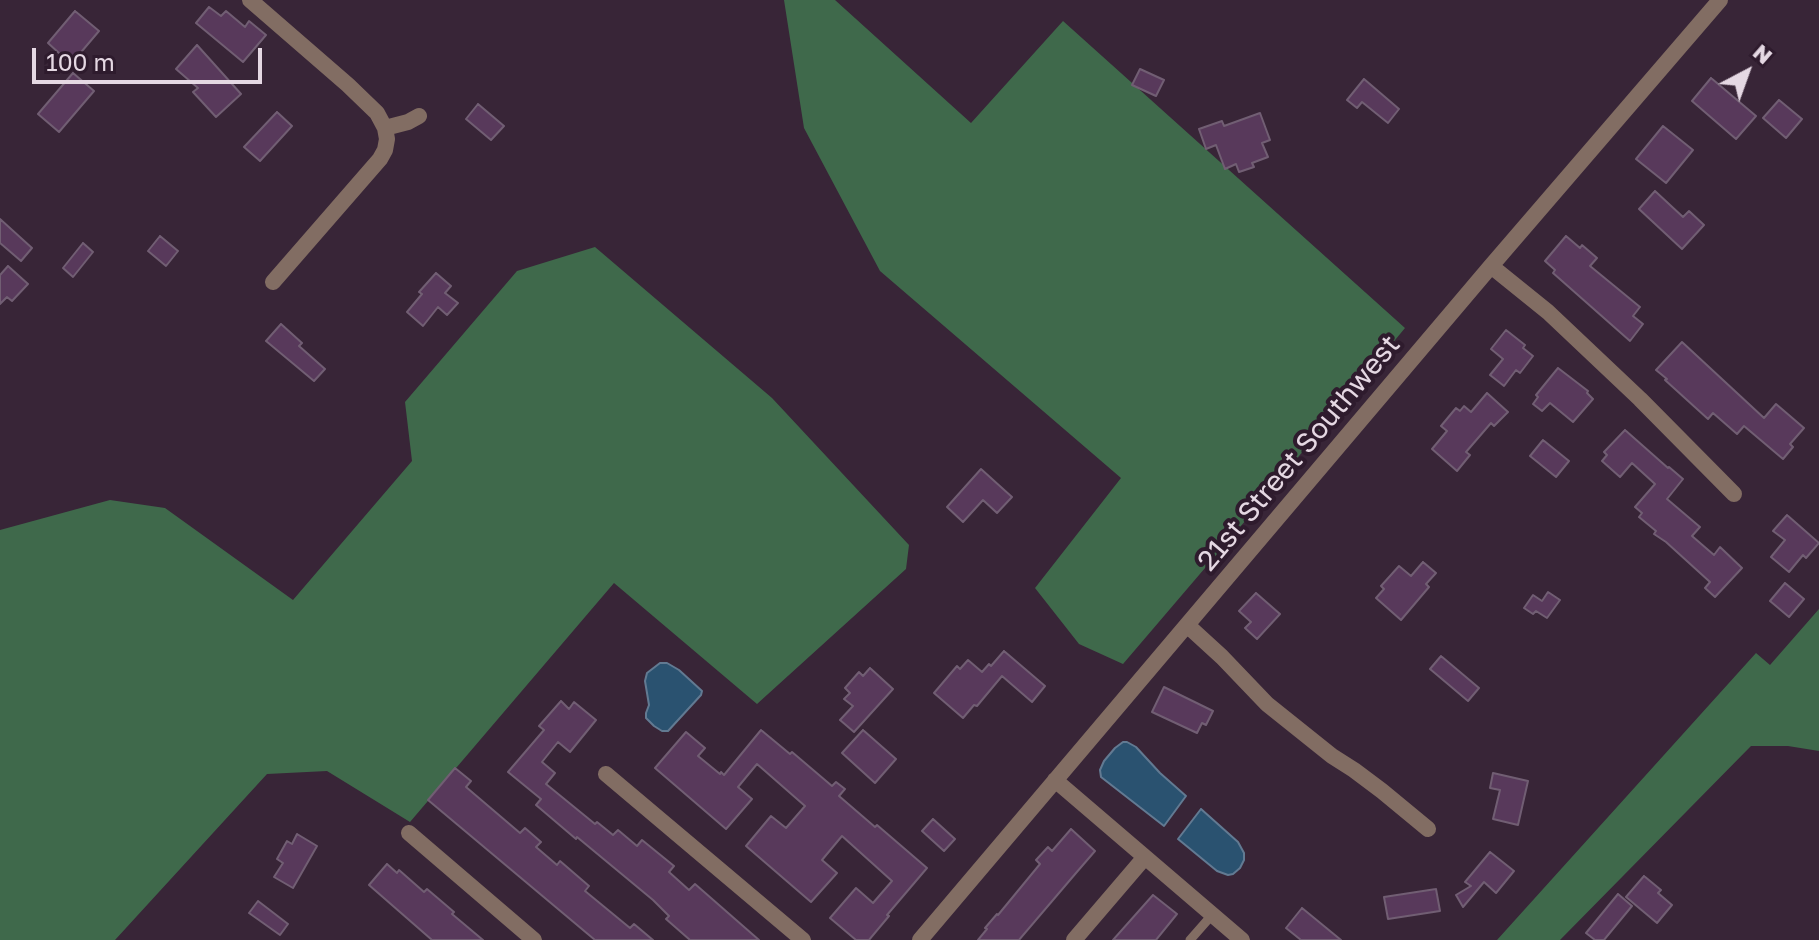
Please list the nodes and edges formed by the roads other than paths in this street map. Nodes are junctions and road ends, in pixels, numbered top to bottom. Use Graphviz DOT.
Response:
graph roads {
  1 [pos="250,0"];
  2 [pos="1720,0"];
  3 [pos="419,116"];
  4 [pos="385,128"];
  5 [pos="1491,266"];
  6 [pos="273,282"];
  7 [pos="1734,494"];
  8 [pos="1187,625"];
  9 [pos="606,774"];
  10 [pos="1055,780"];
  11 [pos="1428,829"];
  12 [pos="409,833"];
  13 [pos="1145,857"];
  14 [pos="1212,915"];
  15 [pos="534,940"];
  16 [pos="803,940"];
  17 [pos="920,940"];
  18 [pos="1074,940"];
  19 [pos="1190,940"];
  20 [pos="1242,940"];
  1 -- 4 [label="street"];
  2 -- 5 [label="street, 21st Street Southwest"];
  3 -- 4 [label="street"];
  4 -- 6 [label="street"];
  5 -- 7 [label="street"];
  5 -- 8 [label="street, 21st Street Southwest"];
  8 -- 10 [label="street, 21st Street Southwest"];
  8 -- 11 [label="street"];
  9 -- 16 [label="street"];
  10 -- 13 [label="street"];
  10 -- 17 [label="street, 21st Street Southwest"];
  12 -- 15 [label="street"];
  13 -- 14 [label="street"];
  13 -- 18 [label="street"];
  14 -- 19 [label="lane"];
  14 -- 20 [label="street"];
}
